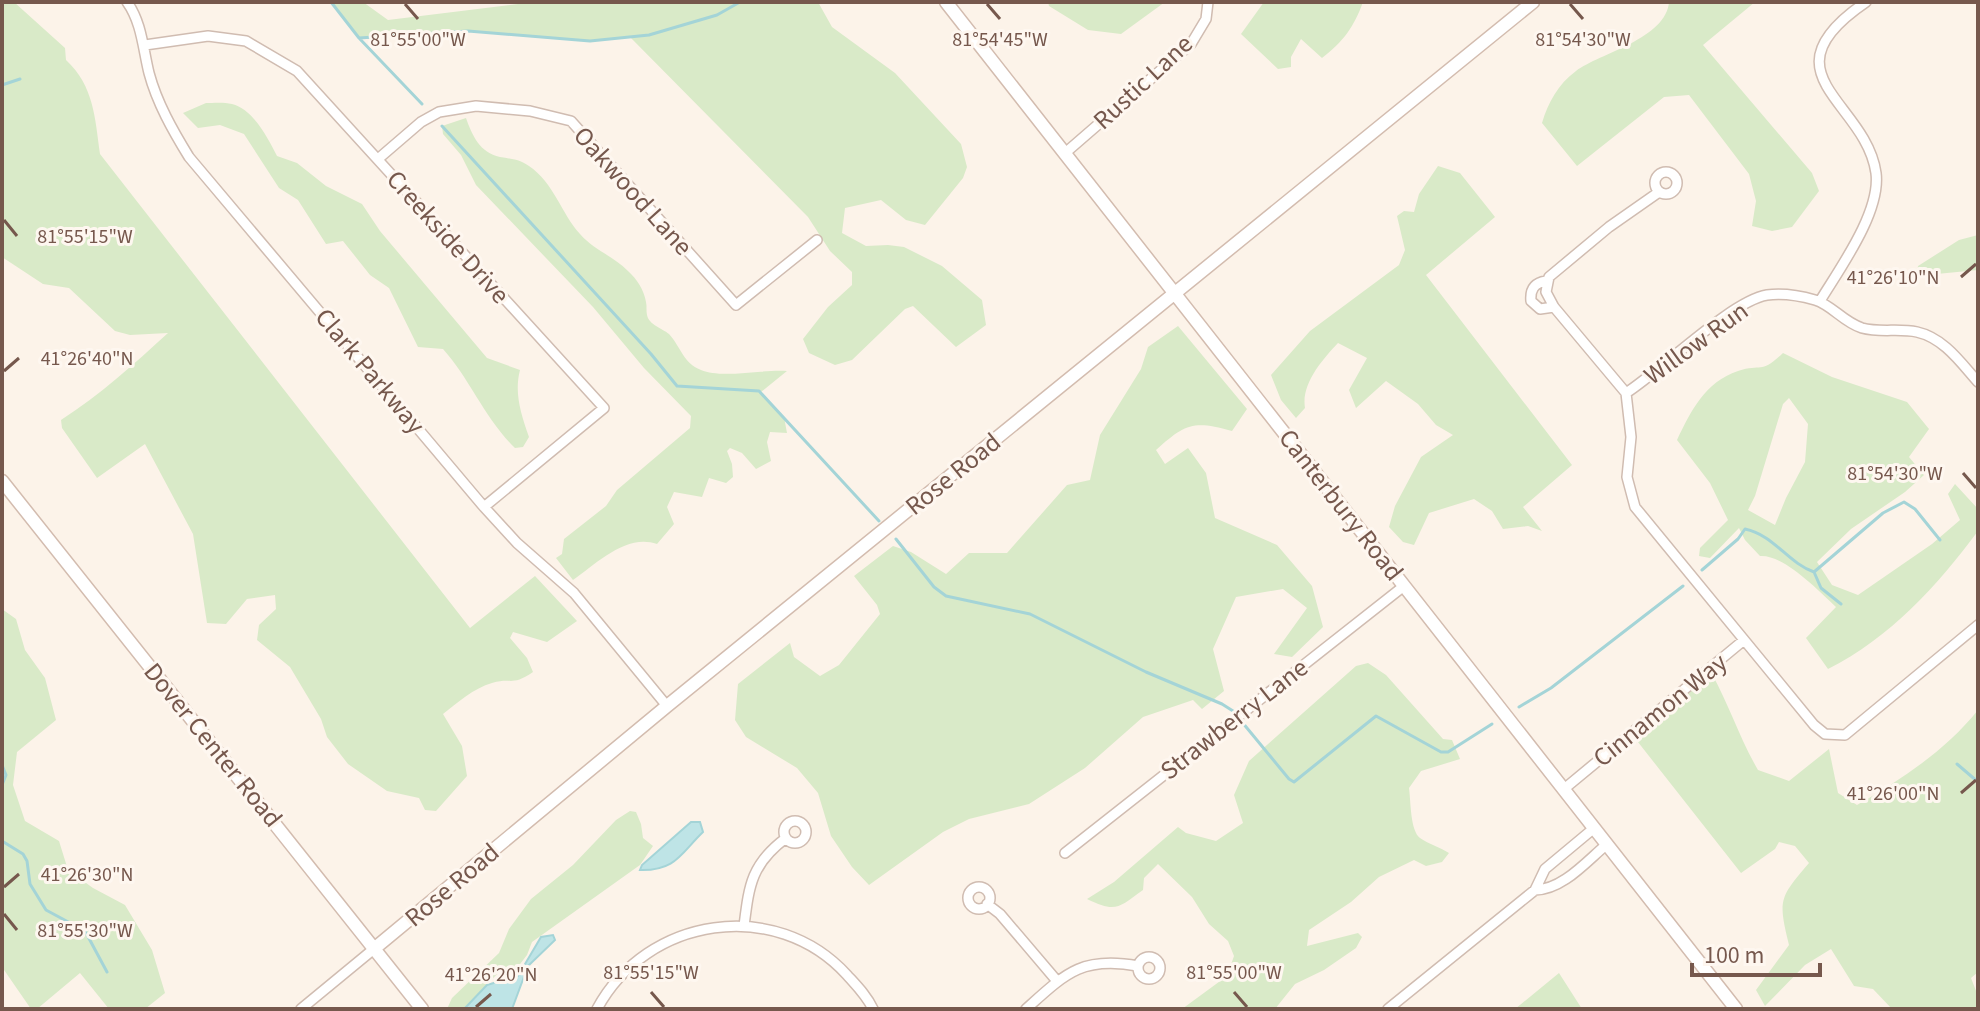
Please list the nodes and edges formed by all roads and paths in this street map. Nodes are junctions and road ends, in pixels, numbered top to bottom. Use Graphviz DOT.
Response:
graph roads {
  1 [pos="127,2"];
  2 [pos="946,2"];
  3 [pos="1208,2"];
  4 [pos="1533,2"];
  5 [pos="1866,2"];
  6 [pos="145,45"];
  7 [pos="1064,154"];
  8 [pos="378,159"];
  9 [pos="1659,192"];
  10 [pos="817,240"];
  11 [pos="1546,281"];
  12 [pos="1176,294"];
  13 [pos="1820,301"];
  14 [pos="1554,307"];
  15 [pos="1978,382"];
  16 [pos="1626,393"];
  17 [pos="2,481"];
  18 [pos="484,507"];
  19 [pos="1404,586"];
  20 [pos="1978,625"];
  21 [pos="1744,640"];
  22 [pos="667,706"];
  23 [pos="1564,789"];
  24 [pos="1593,829"];
  25 [pos="786,838"];
  26 [pos="1606,845"];
  27 [pos="1065,853"];
  28 [pos="1535,890"];
  29 [pos="987,904"];
  30 [pos="744,926"];
  31 [pos="375,948"];
  32 [pos="1138,966"];
  33 [pos="1057,981"];
  34 [pos="301,1009"];
  35 [pos="422,1009"];
  36 [pos="597,1009"];
  37 [pos="873,1009"];
  38 [pos="1026,1009"];
  39 [pos="1388,1009"];
  40 [pos="1736,1009"];
  1 -- 6 [label="street, Clark Parkway"];
  2 -- 7 [label="street, Canterbury Road"];
  3 -- 7 [label="street, Rustic Lane"];
  4 -- 12 [label="street, Rose Road"];
  5 -- 13 [label="street"];
  6 -- 8 [label="street, Creekside Drive"];
  6 -- 18 [label="street, Clark Parkway"];
  7 -- 12 [label="street, Canterbury Road"];
  8 -- 10 [label="street, Oakwood Lane"];
  8 -- 18 [label="street, Creekside Drive"];
  9 -- 11 [label="street"];
  11 -- 14 [label="street"];
  11 -- 14 [label="street"];
  12 -- 19 [label="street, Canterbury Road"];
  12 -- 22 [label="street, Rose Road"];
  13 -- 15 [label="street, Willow Run"];
  13 -- 16 [label="street, Willow Run"];
  14 -- 16 [label="street"];
  16 -- 21 [label="street, Cinnamon Way"];
  17 -- 31 [label="street, Dover Center Road"];
  18 -- 22 [label="street, Clark Parkway"];
  19 -- 23 [label="street, Canterbury Road"];
  19 -- 27 [label="street, Strawberry Lane"];
  20 -- 21 [label="street"];
  21 -- 23 [label="street, Cinnamon Way"];
  22 -- 31 [label="street, Rose Road"];
  23 -- 24 [label="street, Canterbury Road"];
  24 -- 26 [label="street, Canterbury Road"];
  24 -- 28 [label="street"];
  25 -- 30 [label="street"];
  26 -- 28 [label="street"];
  26 -- 40 [label="street, Canterbury Road"];
  28 -- 39 [label="street"];
  29 -- 33 [label="street"];
  30 -- 36 [label="street"];
  30 -- 37 [label="street"];
  31 -- 34 [label="street"];
  31 -- 35 [label="street, Dover Center Road"];
  32 -- 33 [label="street"];
  33 -- 38 [label="street"];
}
